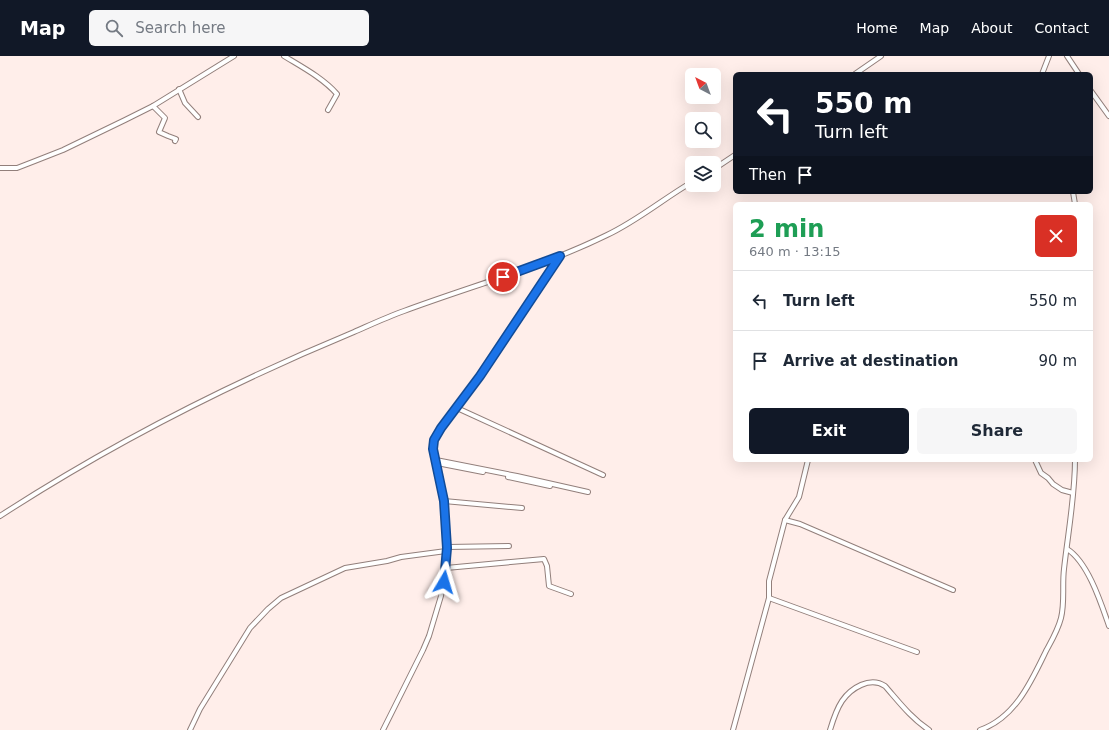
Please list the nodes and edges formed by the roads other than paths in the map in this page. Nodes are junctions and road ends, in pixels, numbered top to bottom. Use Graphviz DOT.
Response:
graph roads {
  1 [pos="234,56"];
  2 [pos="284,56"];
  3 [pos="882,56"];
  4 [pos="1049,56"];
  5 [pos="1067,56"];
  6 [pos="859,72"];
  7 [pos="1043,72"];
  8 [pos="1077,72"];
  9 [pos="180,89"];
  10 [pos="1093,94"];
  11 [pos="153,106"];
  12 [pos="328,110"];
  13 [pos="1109,116"];
  14 [pos="198,117"];
  15 [pos="175,141"];
  16 [pos="733,156"];
  17 [pos="721,164"];
  18 [pos="0,168"];
  19 [pos="685,187"];
  20 [pos="560,256"];
  21 [pos="457,408"];
  22 [pos="436,461"];
  23 [pos="808,462"];
  24 [pos="1036,462"];
  25 [pos="1075,462"];
  26 [pos="603,475"];
  27 [pos="550,486"];
  28 [pos="588,492"];
  29 [pos="1073,493"];
  30 [pos="444,501"];
  31 [pos="522,508"];
  32 [pos="0,516"];
  33 [pos="786,520"];
  34 [pos="509,546"];
  35 [pos="446,549"];
  36 [pos="1067,549"];
  37 [pos="446,568"];
  38 [pos="953,590"];
  39 [pos="571,594"];
  40 [pos="770,598"];
  41 [pos="1109,626"];
  42 [pos="918,652"];
  43 [pos="190,730"];
  44 [pos="383,730"];
  45 [pos="733,730"];
  46 [pos="830,730"];
  47 [pos="929,730"];
  48 [pos="980,730"];
  1 -- 9 [label="street"];
  2 -- 12 [label="street"];
  3 -- 6 [label="street"];
  4 -- 7 [label="street"];
  5 -- 8 [label="street"];
  9 -- 11 [label="street"];
  9 -- 14 [label="street"];
  10 -- 13 [label="street"];
  11 -- 15 [label="street"];
  11 -- 18 [label="street"];
  16 -- 17 [label="street"];
  19 -- 20 [label="street"];
  20 -- 21 [label="street"];
  20 -- 32 [label="street"];
  21 -- 22 [label="street"];
  21 -- 26 [label="street"];
  22 -- 27 [label="street"];
  22 -- 28 [label="street"];
  22 -- 30 [label="street"];
  23 -- 33 [label="street"];
  24 -- 29 [label="street"];
  25 -- 29 [label="street"];
  29 -- 36 [label="street"];
  30 -- 31 [label="street"];
  30 -- 35 [label="street"];
  33 -- 38 [label="street"];
  33 -- 40 [label="street"];
  34 -- 35 [label="street"];
  35 -- 37 [label="street"];
  35 -- 43 [label="street"];
  36 -- 41 [label="street"];
  36 -- 48 [label="street"];
  37 -- 39 [label="street"];
  37 -- 44 [label="street"];
  40 -- 42 [label="street"];
  40 -- 45 [label="street"];
  46 -- 47 [label="street"];
}
